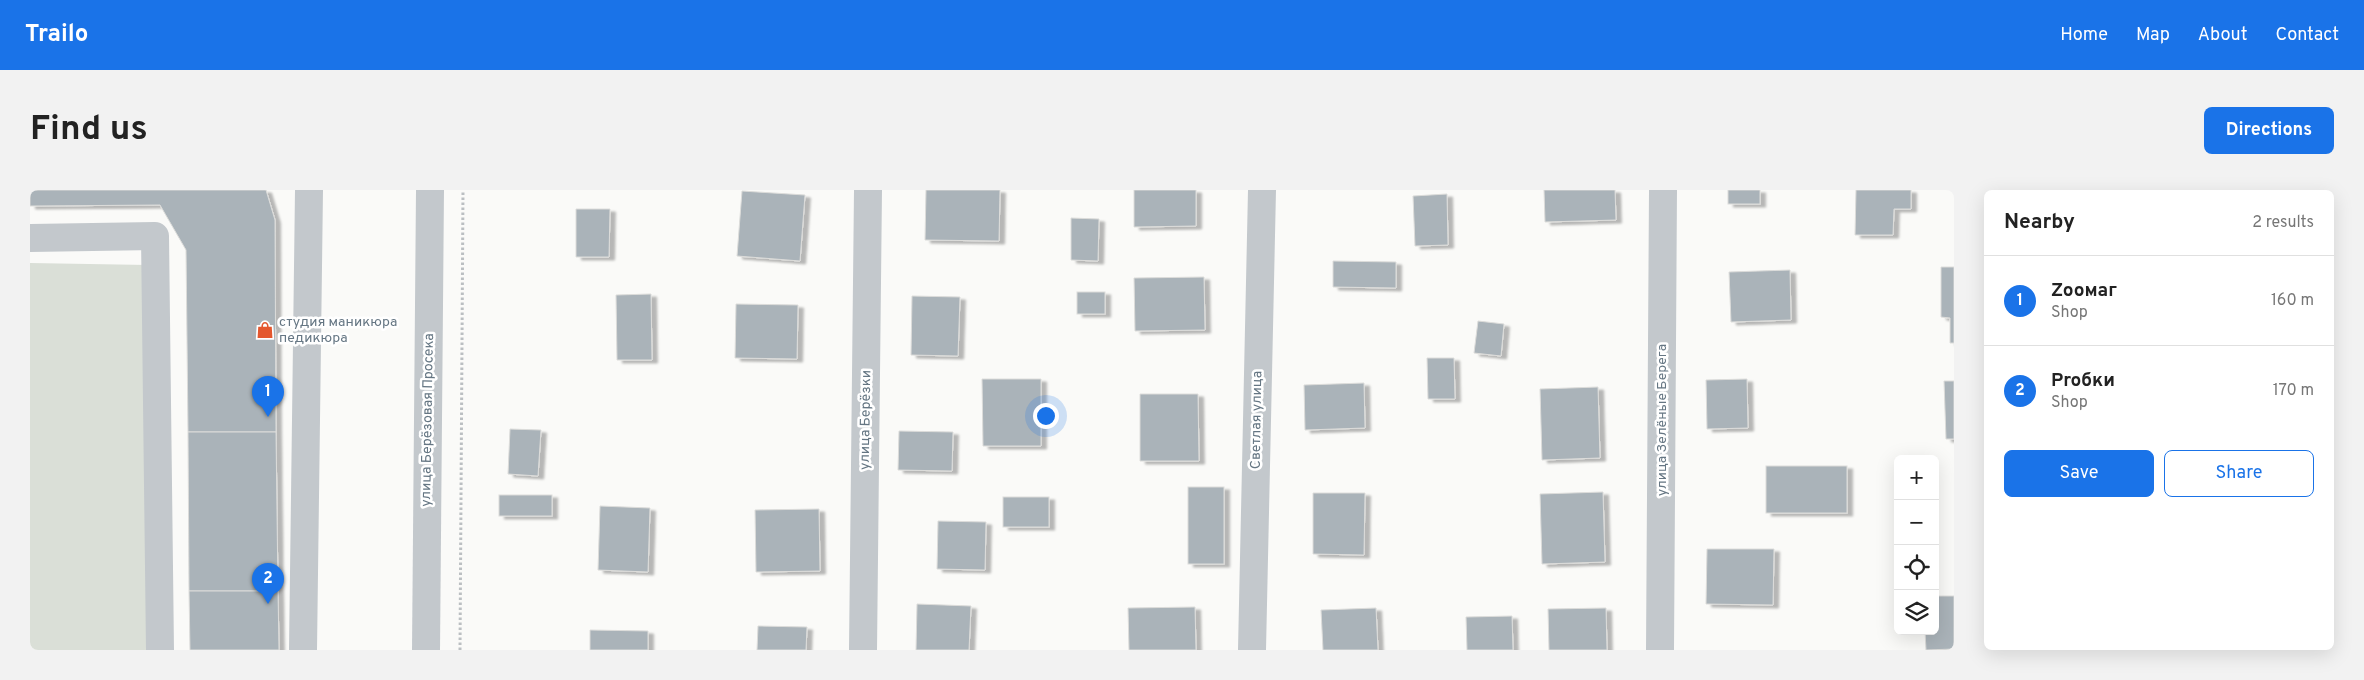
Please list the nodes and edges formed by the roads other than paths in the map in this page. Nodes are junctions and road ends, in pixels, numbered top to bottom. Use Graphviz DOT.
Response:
graph roads {
  1 [pos="309,190"];
  2 [pos="430,190"];
  3 [pos="868,190"];
  4 [pos="1262,190"];
  5 [pos="1663,190"];
  6 [pos="30,238"];
  7 [pos="160,650"];
  8 [pos="303,650"];
  9 [pos="426,650"];
  10 [pos="863,650"];
  11 [pos="1252,650"];
  12 [pos="1660,650"];
  1 -- 8 [label="street"];
  2 -- 9 [label="street, улица Берёзовая Просека"];
  3 -- 10 [label="street, улица Берёзки"];
  4 -- 11 [label="street, Светлая улица"];
  5 -- 12 [label="street, улица Зелёные Берега"];
  6 -- 7 [label="street"];
}
